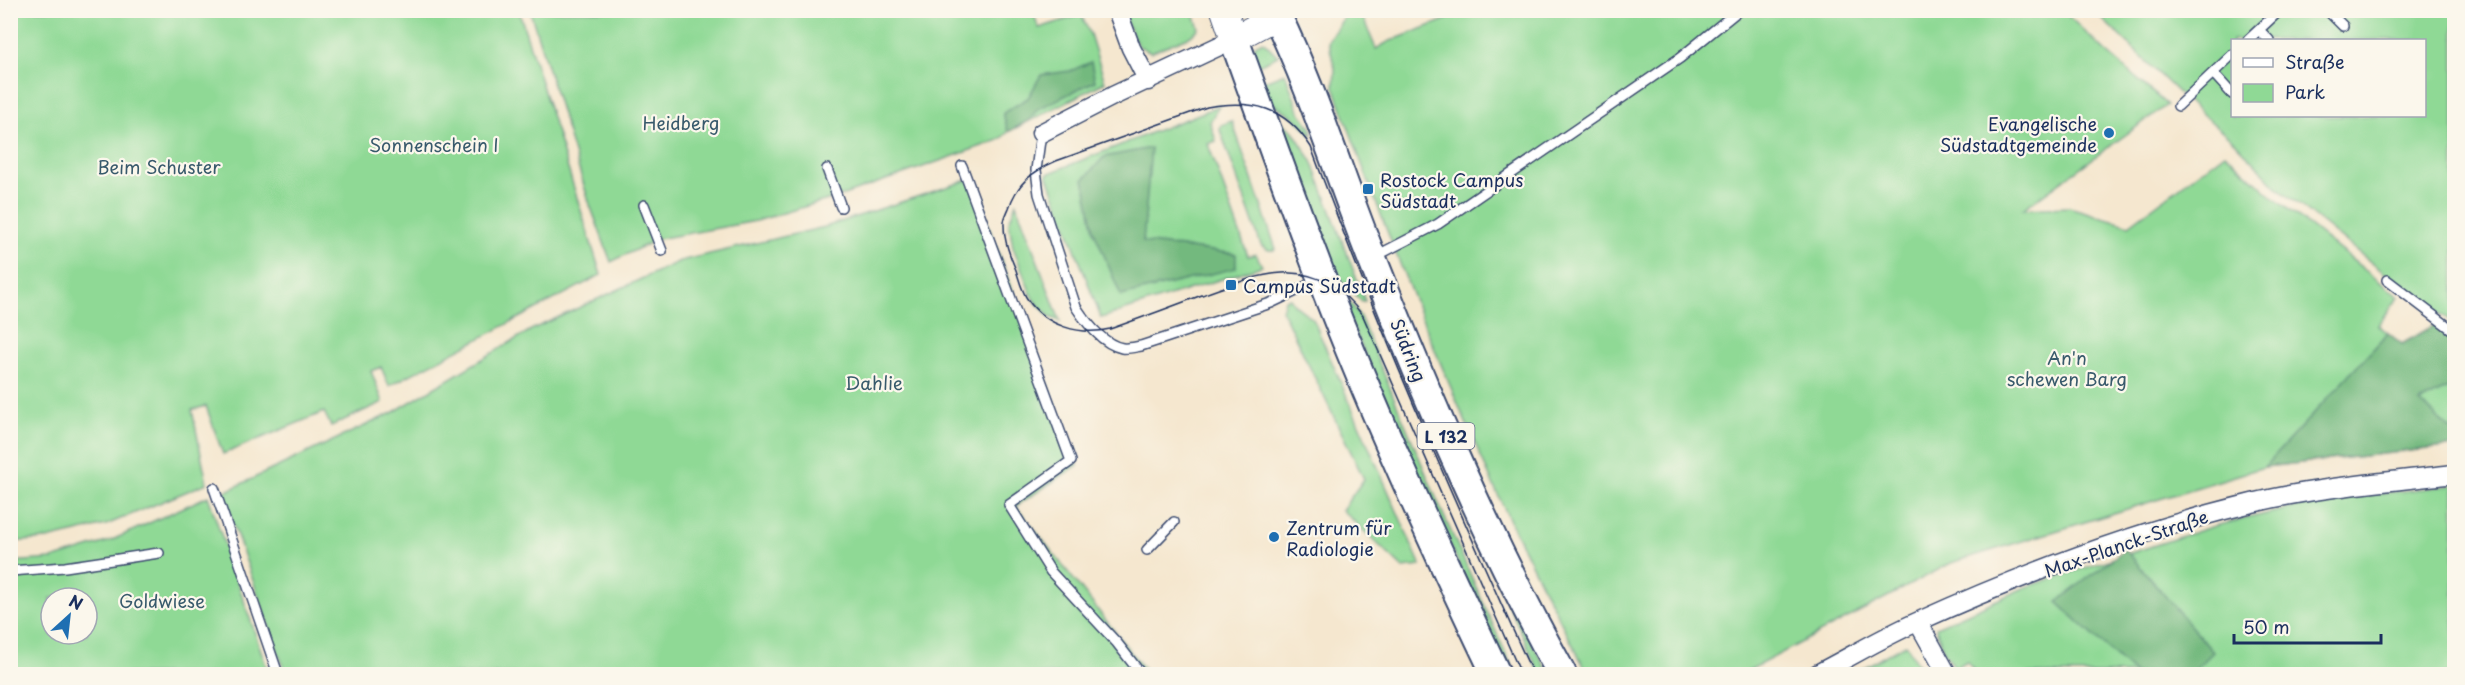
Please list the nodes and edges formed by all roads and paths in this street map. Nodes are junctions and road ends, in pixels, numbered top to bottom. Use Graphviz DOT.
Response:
graph roads {
  1 [pos="1117,10"];
  2 [pos="1224,10"];
  3 [pos="1738,10"];
  4 [pos="2280,10"];
  5 [pos="2327,10"];
  6 [pos="1280,12"];
  7 [pos="2343,26"];
  8 [pos="2259,30"];
  9 [pos="1234,39"];
  10 [pos="2249,39"];
  11 [pos="2268,39"];
  12 [pos="2231,56"];
  13 [pos="2213,73"];
  14 [pos="1148,81"];
  15 [pos="2231,93"];
  16 [pos="2178,106"];
  17 [pos="1041,133"];
  18 [pos="962,166"];
  19 [pos="827,169"];
  20 [pos="644,205"];
  21 [pos="841,207"];
  22 [pos="662,251"];
  23 [pos="1372,259"];
  24 [pos="1322,279"];
  25 [pos="2387,280"];
  26 [pos="2454,331"];
  27 [pos="2454,474"];
  28 [pos="214,488"];
  29 [pos="1174,522"];
  30 [pos="1147,550"];
  31 [pos="159,553"];
  32 [pos="10,571"];
  33 [pos="1918,622"];
  34 [pos="278,675"];
  35 [pos="1141,675"];
  36 [pos="1496,675"];
  37 [pos="1562,675"];
  38 [pos="1817,675"];
  39 [pos="1947,675"];
  1 -- 14 [label="street"];
  2 -- 9 [label="main road, L 132"];
  3 -- 23 [label="lane"];
  4 -- 8 [label="lane"];
  5 -- 7 [label="lane"];
  6 -- 9 [label="main road, Südring / L 132"];
  6 -- 23 [label="main road, Südring / L 132"];
  8 -- 10 [label="lane"];
  8 -- 11 [label="lane"];
  9 -- 14 [label="street, Südring"];
  9 -- 24 [label="main road, L 132"];
  12 -- 13 [label="lane"];
  13 -- 15 [label="lane"];
  13 -- 16 [label="lane"];
  14 -- 17 [label="street, Südring"];
  17 -- 24 [label="lane, Südring"];
  18 -- 35 [label="lane"];
  19 -- 21 [label="lane"];
  20 -- 22 [label="lane"];
  23 -- 37 [label="main road, Südring / L 132"];
  24 -- 36 [label="main road, L 132"];
  25 -- 26 [label="lane"];
  27 -- 33 [label="street, Max-Planck-Straße"];
  28 -- 34 [label="lane"];
  29 -- 30 [label="lane"];
  31 -- 32 [label="lane"];
  33 -- 38 [label="street, Max-Planck-Straße"];
  33 -- 39 [label="street"];
}
